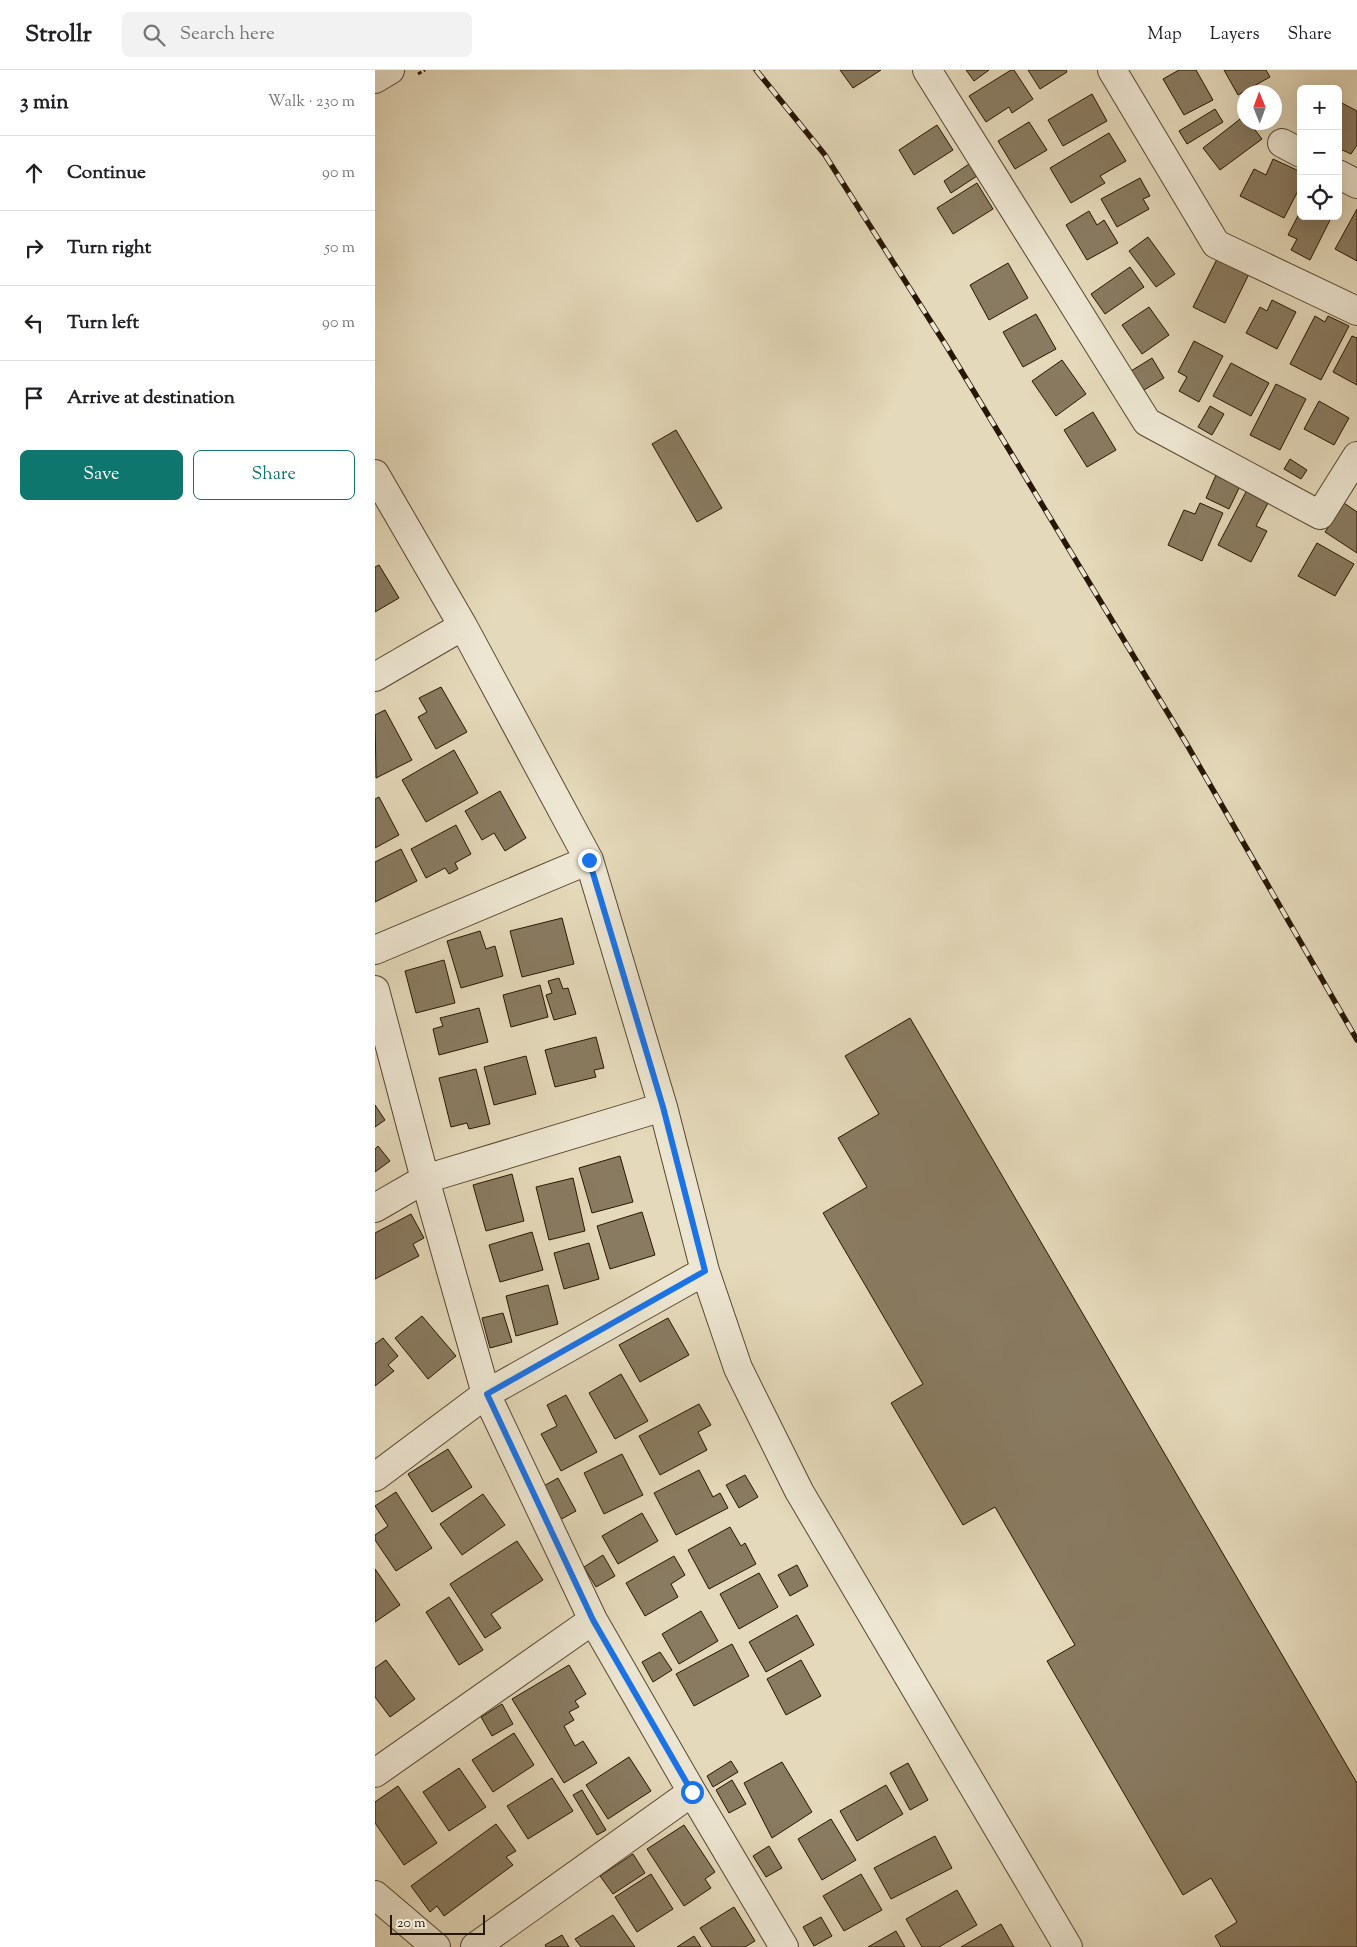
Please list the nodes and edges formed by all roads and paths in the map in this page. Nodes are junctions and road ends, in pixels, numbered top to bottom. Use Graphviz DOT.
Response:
graph roads {
  1 [pos="390,70"];
  2 [pos="927,70"];
  3 [pos="1117,71"];
  4 [pos="375,79"];
  5 [pos="1340,175"];
  6 [pos="1357,184"];
  7 [pos="1357,311"];
  8 [pos="1357,456"];
  9 [pos="375,474"];
  10 [pos="463,626"];
  11 [pos="375,676"];
  12 [pos="589,860"];
  13 [pos="375,950"];
  14 [pos="375,990"];
  15 [pos="663,1107"];
  16 [pos="425,1179"];
  17 [pos="375,1208"];
  18 [pos="705,1271"];
  19 [pos="487,1394"];
  20 [pos="375,1477"];
  21 [pos="593,1620"];
  22 [pos="375,1773"];
  23 [pos="692,1792"];
  24 [pos="375,1895"];
  25 [pos="435,1947"];
  26 [pos="475,1947"];
  27 [pos="784,1947"];
  28 [pos="1068,1947"];
  1 -- 4 [label="street"];
  2 -- 8 [label="street"];
  3 -- 7 [label="street"];
  5 -- 6 [label="street"];
  9 -- 10 [label="street"];
  10 -- 11 [label="street"];
  10 -- 12 [label="street"];
  12 -- 13 [label="street"];
  12 -- 15 [label="street"];
  14 -- 16 [label="street"];
  15 -- 16 [label="street"];
  15 -- 18 [label="street"];
  16 -- 17 [label="street"];
  16 -- 19 [label="street"];
  18 -- 19 [label="street"];
  18 -- 28 [label="street"];
  19 -- 20 [label="street"];
  19 -- 21 [label="street"];
  21 -- 22 [label="street"];
  21 -- 23 [label="street"];
  23 -- 26 [label="street"];
  23 -- 27 [label="street"];
  24 -- 25 [label="street"];
}
